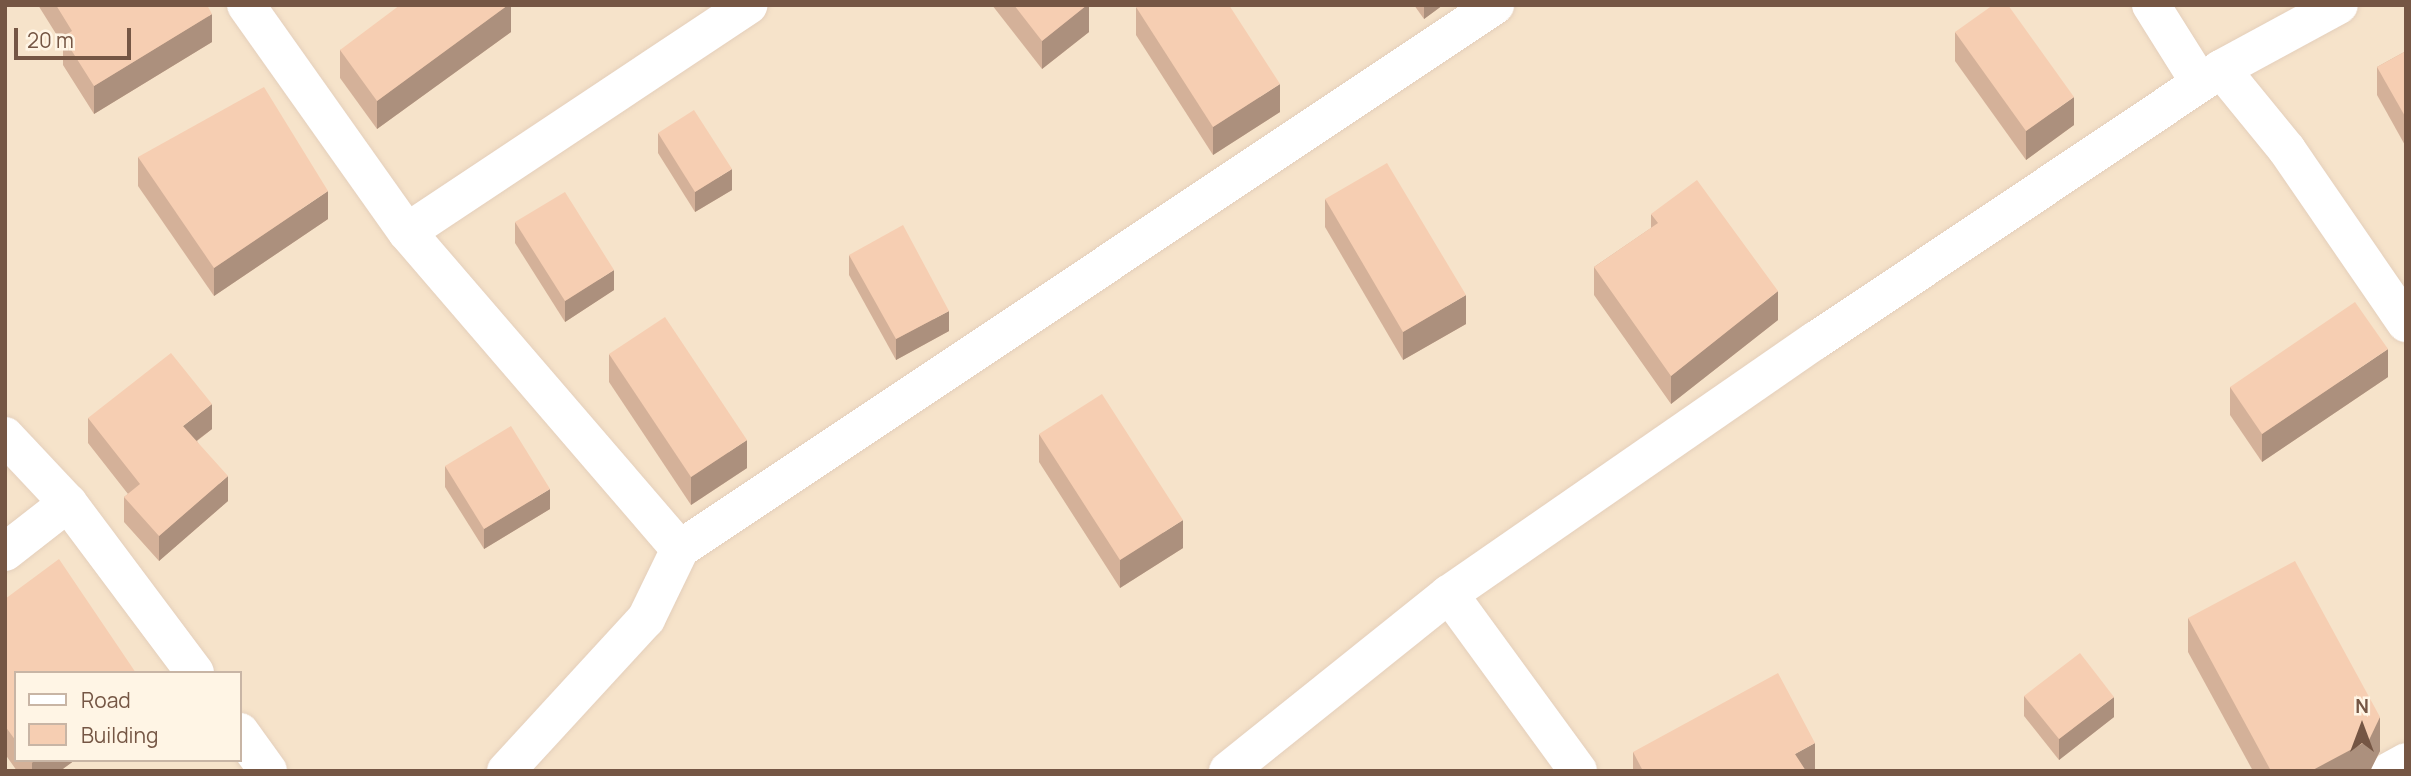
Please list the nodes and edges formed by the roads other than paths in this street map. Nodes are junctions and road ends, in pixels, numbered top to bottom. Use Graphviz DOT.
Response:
graph roads {
  1 [pos="246,5"];
  2 [pos="749,5"];
  3 [pos="1496,5"];
  4 [pos="2151,5"];
  5 [pos="2339,5"];
  6 [pos="2211,76"];
  7 [pos="407,232"];
  8 [pos="2406,323"];
  9 [pos="5,436"];
  10 [pos="68,503"];
  11 [pos="681,550"];
  12 [pos="5,552"];
  13 [pos="1449,594"];
  14 [pos="194,671"];
  15 [pos="242,735"];
  16 [pos="2406,762"];
  17 [pos="268,771"];
  18 [pos="506,771"];
  19 [pos="1228,771"];
  20 [pos="1578,771"];
  21 [pos="2390,771"];
  1 -- 7 [label="street"];
  2 -- 7 [label="street"];
  3 -- 11 [label="street"];
  4 -- 6 [label="street"];
  5 -- 6 [label="street"];
  6 -- 8 [label="street"];
  6 -- 13 [label="street"];
  7 -- 11 [label="street"];
  9 -- 10 [label="street"];
  10 -- 12 [label="street"];
  10 -- 14 [label="street"];
  11 -- 18 [label="street"];
  13 -- 19 [label="street"];
  13 -- 20 [label="street"];
  15 -- 17 [label="street"];
  16 -- 21 [label="street"];
}
